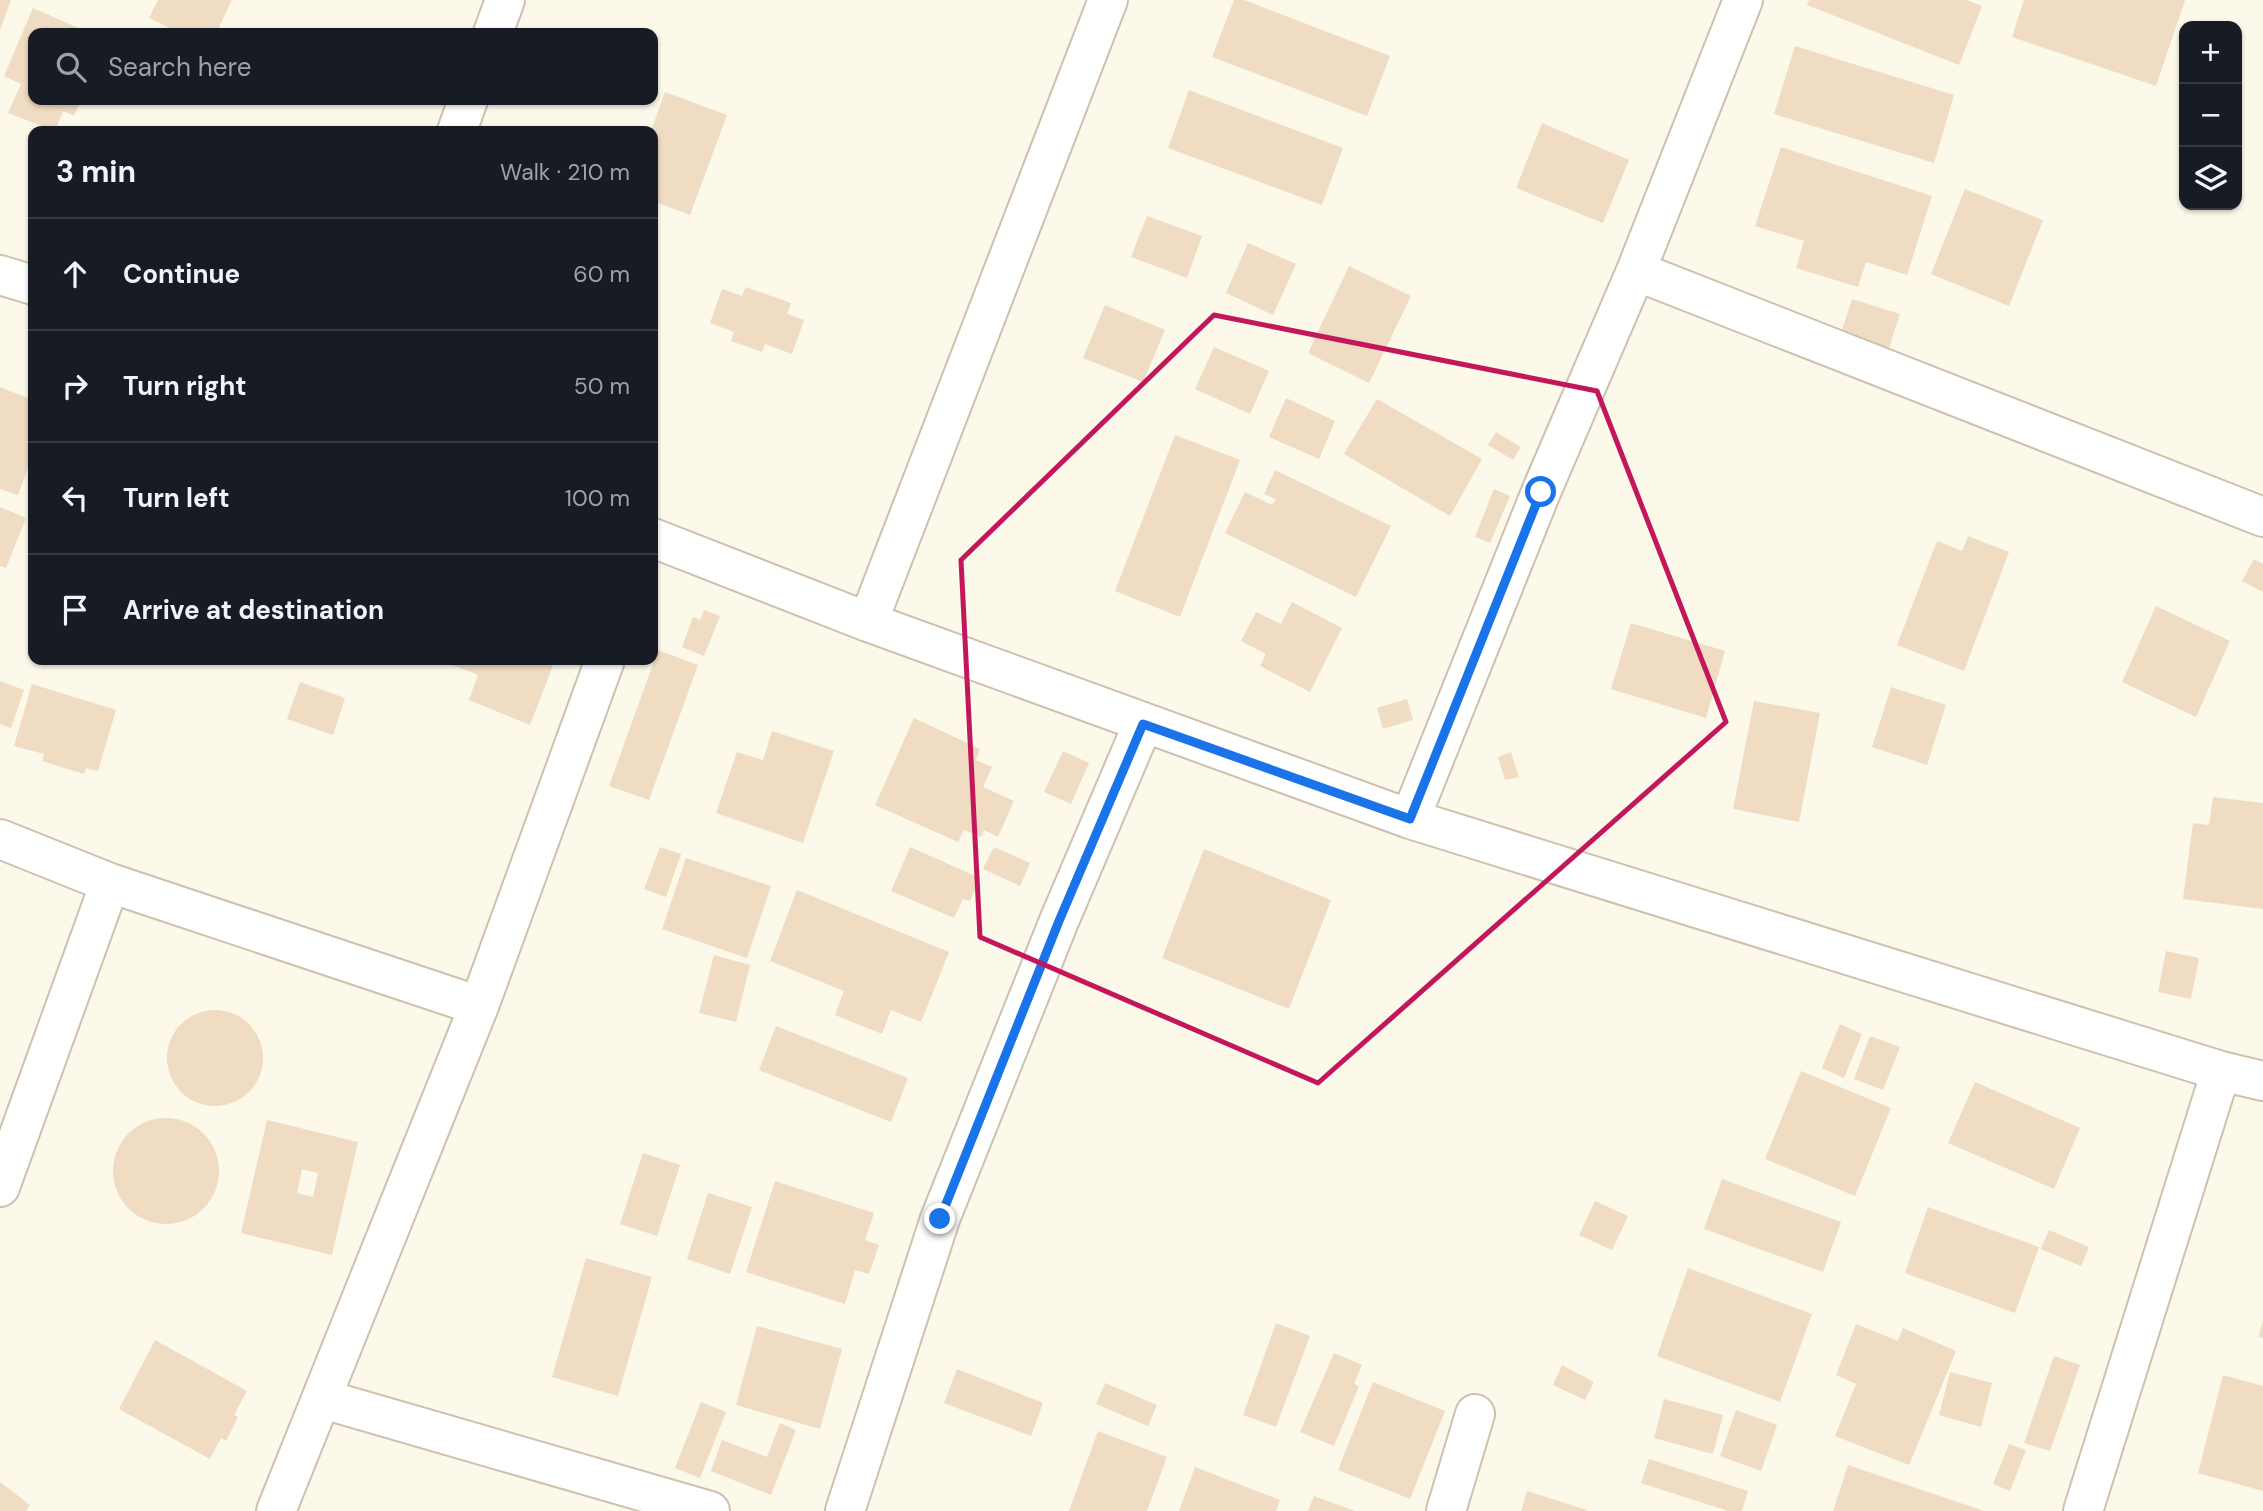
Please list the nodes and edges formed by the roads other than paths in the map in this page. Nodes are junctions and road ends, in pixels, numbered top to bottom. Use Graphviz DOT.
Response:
graph roads {
  1 [pos="505,0"];
  2 [pos="1108,0"];
  3 [pos="1743,0"];
  4 [pos="495,28"];
  5 [pos="466,105"];
  6 [pos="459,126"];
  7 [pos="1636,271"];
  8 [pos="0,275"];
  9 [pos="28,283"];
  10 [pos="2263,517"];
  11 [pos="658,540"];
  12 [pos="868,622"];
  13 [pos="603,665"];
  14 [pos="1143,724"];
  15 [pos="1410,819"];
  16 [pos="0,839"];
  17 [pos="110,883"];
  18 [pos="479,1006"];
  19 [pos="2221,1071"];
  20 [pos="2263,1081"];
  21 [pos="0,1186"];
  22 [pos="323,1399"];
  23 [pos="1475,1414"];
  24 [pos="276,1511"];
  25 [pos="710,1511"];
  26 [pos="845,1511"];
  27 [pos="1446,1511"];
  28 [pos="2083,1511"];
  1 -- 4 [label="street"];
  2 -- 12 [label="street"];
  3 -- 7 [label="street"];
  5 -- 6 [label="street"];
  7 -- 10 [label="street"];
  7 -- 15 [label="street"];
  8 -- 9 [label="street"];
  11 -- 12 [label="street"];
  12 -- 14 [label="street"];
  13 -- 18 [label="street"];
  14 -- 15 [label="street"];
  14 -- 26 [label="street"];
  15 -- 19 [label="street"];
  16 -- 17 [label="street"];
  17 -- 18 [label="street"];
  17 -- 21 [label="street"];
  18 -- 22 [label="street"];
  19 -- 20 [label="street"];
  19 -- 28 [label="street"];
  22 -- 24 [label="street"];
  22 -- 25 [label="street"];
  23 -- 27 [label="street"];
}
